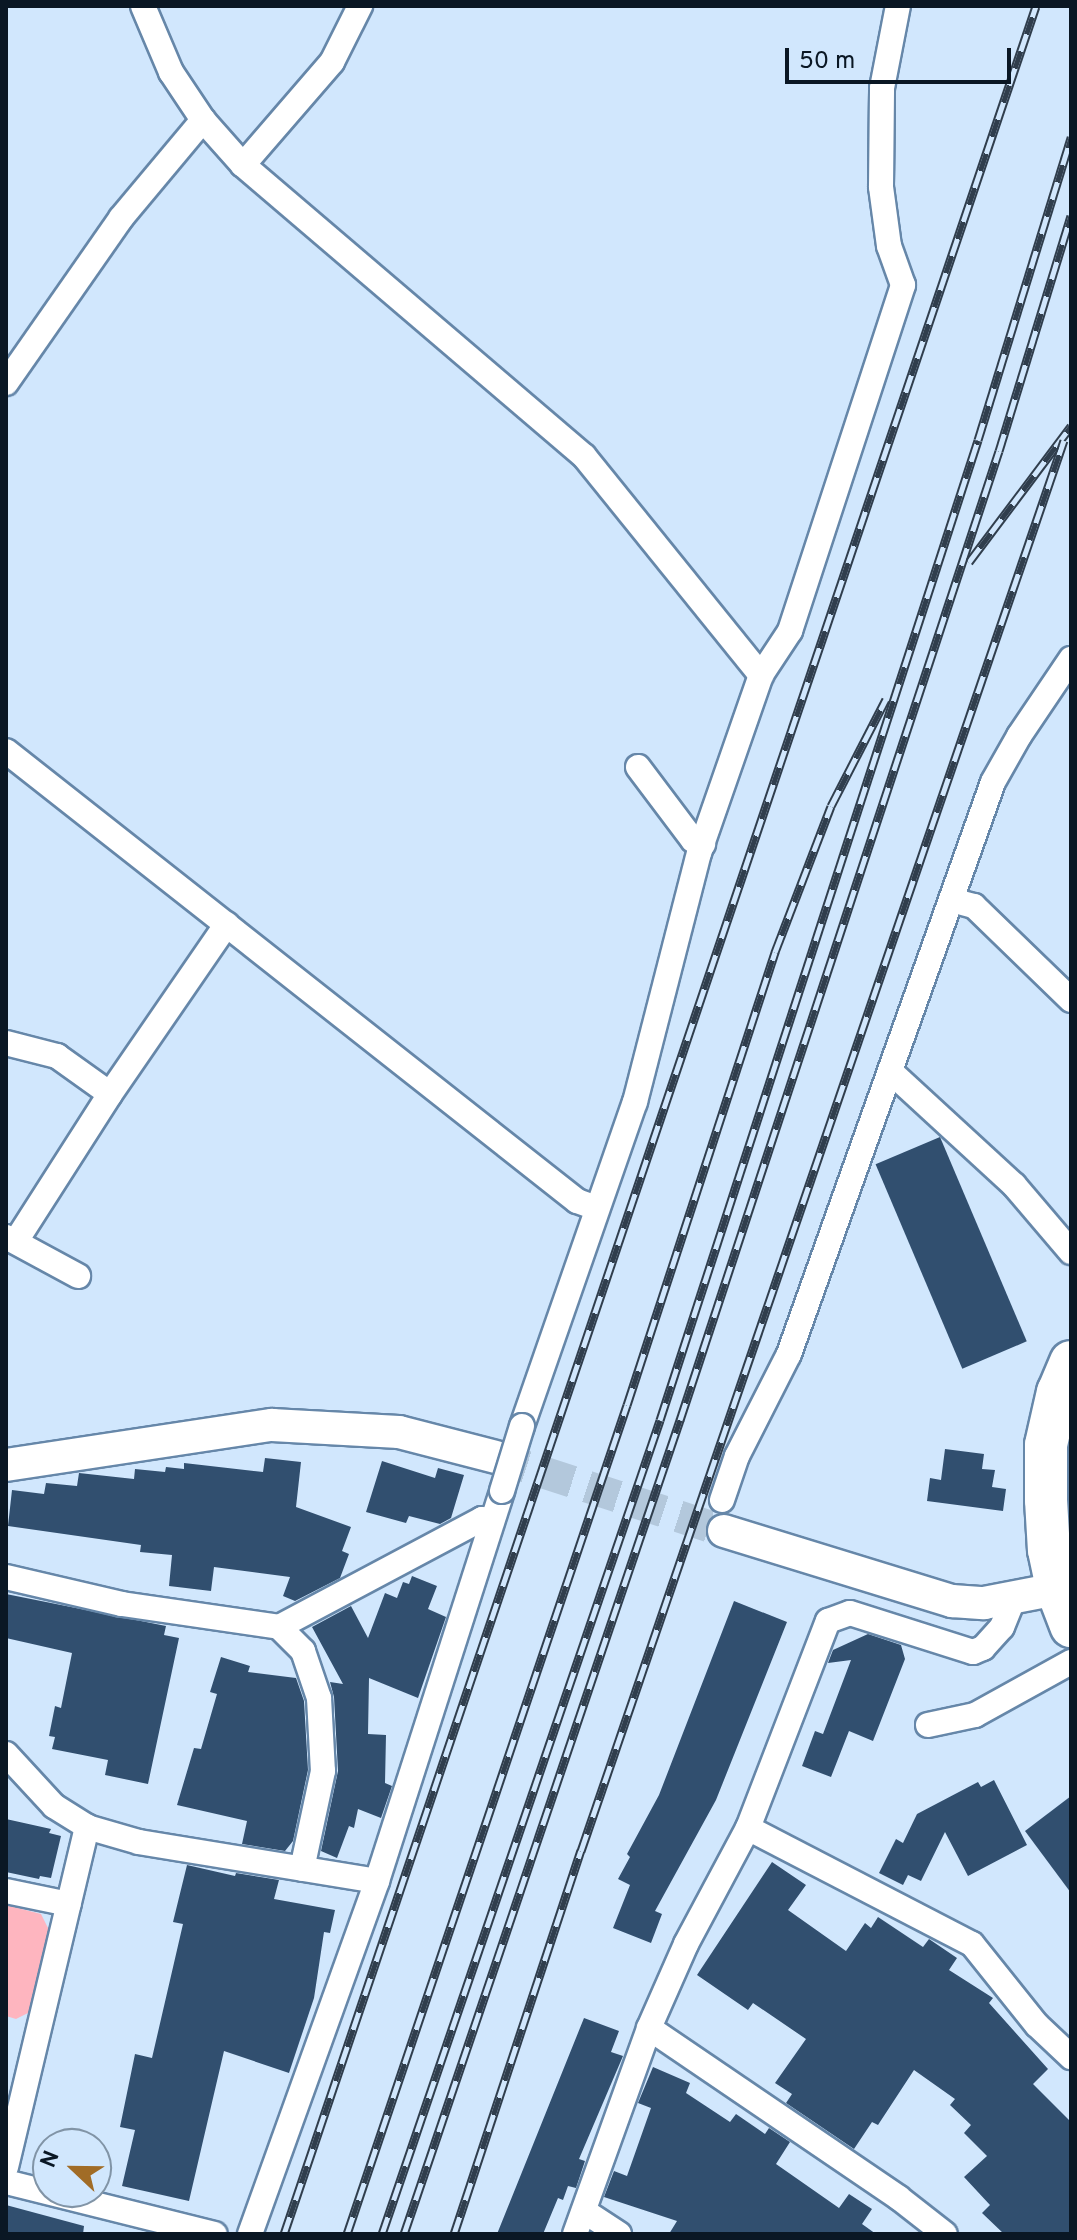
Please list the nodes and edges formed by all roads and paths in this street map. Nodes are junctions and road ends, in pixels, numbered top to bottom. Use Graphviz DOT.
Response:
graph roads {
  1 [pos="143,6"];
  2 [pos="360,6"];
  3 [pos="898,6"];
  4 [pos="203,120"];
  5 [pos="243,165"];
  6 [pos="6,383"];
  7 [pos="1071,659"];
  8 [pos="761,675"];
  9 [pos="6,751"];
  10 [pos="638,767"];
  11 [pos="703,844"];
  12 [pos="951,900"];
  13 [pos="227,924"];
  14 [pos="1067,989"];
  15 [pos="6,1043"];
  16 [pos="891,1072"];
  17 [pos="110,1094"];
  18 [pos="596,1208"];
  19 [pos="11,1239"];
  20 [pos="1071,1252"];
  21 [pos="78,1276"];
  22 [pos="1071,1362"];
  23 [pos="1059,1443"];
  24 [pos="496,1457"];
  25 [pos="6,1465"];
  26 [pos="722,1500"];
  27 [pos="492,1522"];
  28 [pos="724,1531"];
  29 [pos="6,1577"];
  30 [pos="1014,1598"];
  31 [pos="1064,1607"];
  32 [pos="279,1627"];
  33 [pos="1071,1662"];
  34 [pos="928,1725"];
  35 [pos="6,1754"];
  36 [pos="87,1827"];
  37 [pos="748,1828"];
  38 [pos="302,1869"];
  39 [pos="377,1881"];
  40 [pos="6,1891"];
  41 [pos="69,1904"];
  42 [pos="649,2028"];
  43 [pos="1071,2057"];
  44 [pos="6,2167"];
  45 [pos="6,2182"];
  46 [pos="584,2211"];
  47 [pos="215,2234"];
  48 [pos="250,2234"];
  49 [pos="575,2234"];
  50 [pos="619,2234"];
  51 [pos="945,2234"];
  1 -- 4 [label="street"];
  2 -- 5 [label="street"];
  3 -- 8 [label="street"];
  4 -- 5 [label="street"];
  4 -- 6 [label="street"];
  5 -- 8 [label="street"];
  7 -- 12 [label="street"];
  8 -- 11 [label="street"];
  9 -- 13 [label="street"];
  10 -- 11 [label="street"];
  11 -- 18 [label="street"];
  12 -- 14 [label="street"];
  12 -- 16 [label="street"];
  13 -- 17 [label="street"];
  13 -- 18 [label="street"];
  15 -- 17 [label="street"];
  16 -- 20 [label="street"];
  16 -- 26 [label="street"];
  17 -- 19 [label="street"];
  18 -- 27 [label="street, bridge"];
  19 -- 21 [label="street"];
  22 -- 23 [label="highway"];
  23 -- 31 [label="highway"];
  24 -- 25 [label="street"];
  27 -- 32 [label="street"];
  27 -- 39 [label="street"];
  28 -- 30 [label="street"];
  29 -- 32 [label="street"];
  30 -- 31 [label="street"];
  30 -- 37 [label="street"];
  32 -- 38 [label="street"];
  33 -- 34 [label="street"];
  35 -- 36 [label="street"];
  36 -- 38 [label="street"];
  36 -- 41 [label="street"];
  37 -- 42 [label="street"];
  37 -- 43 [label="street"];
  38 -- 39 [label="street"];
  39 -- 48 [label="street"];
  40 -- 41 [label="street"];
  41 -- 44 [label="street"];
  42 -- 46 [label="street"];
  42 -- 51 [label="street"];
  45 -- 47 [label="street"];
  46 -- 49 [label="street"];
  46 -- 50 [label="street"];
}
